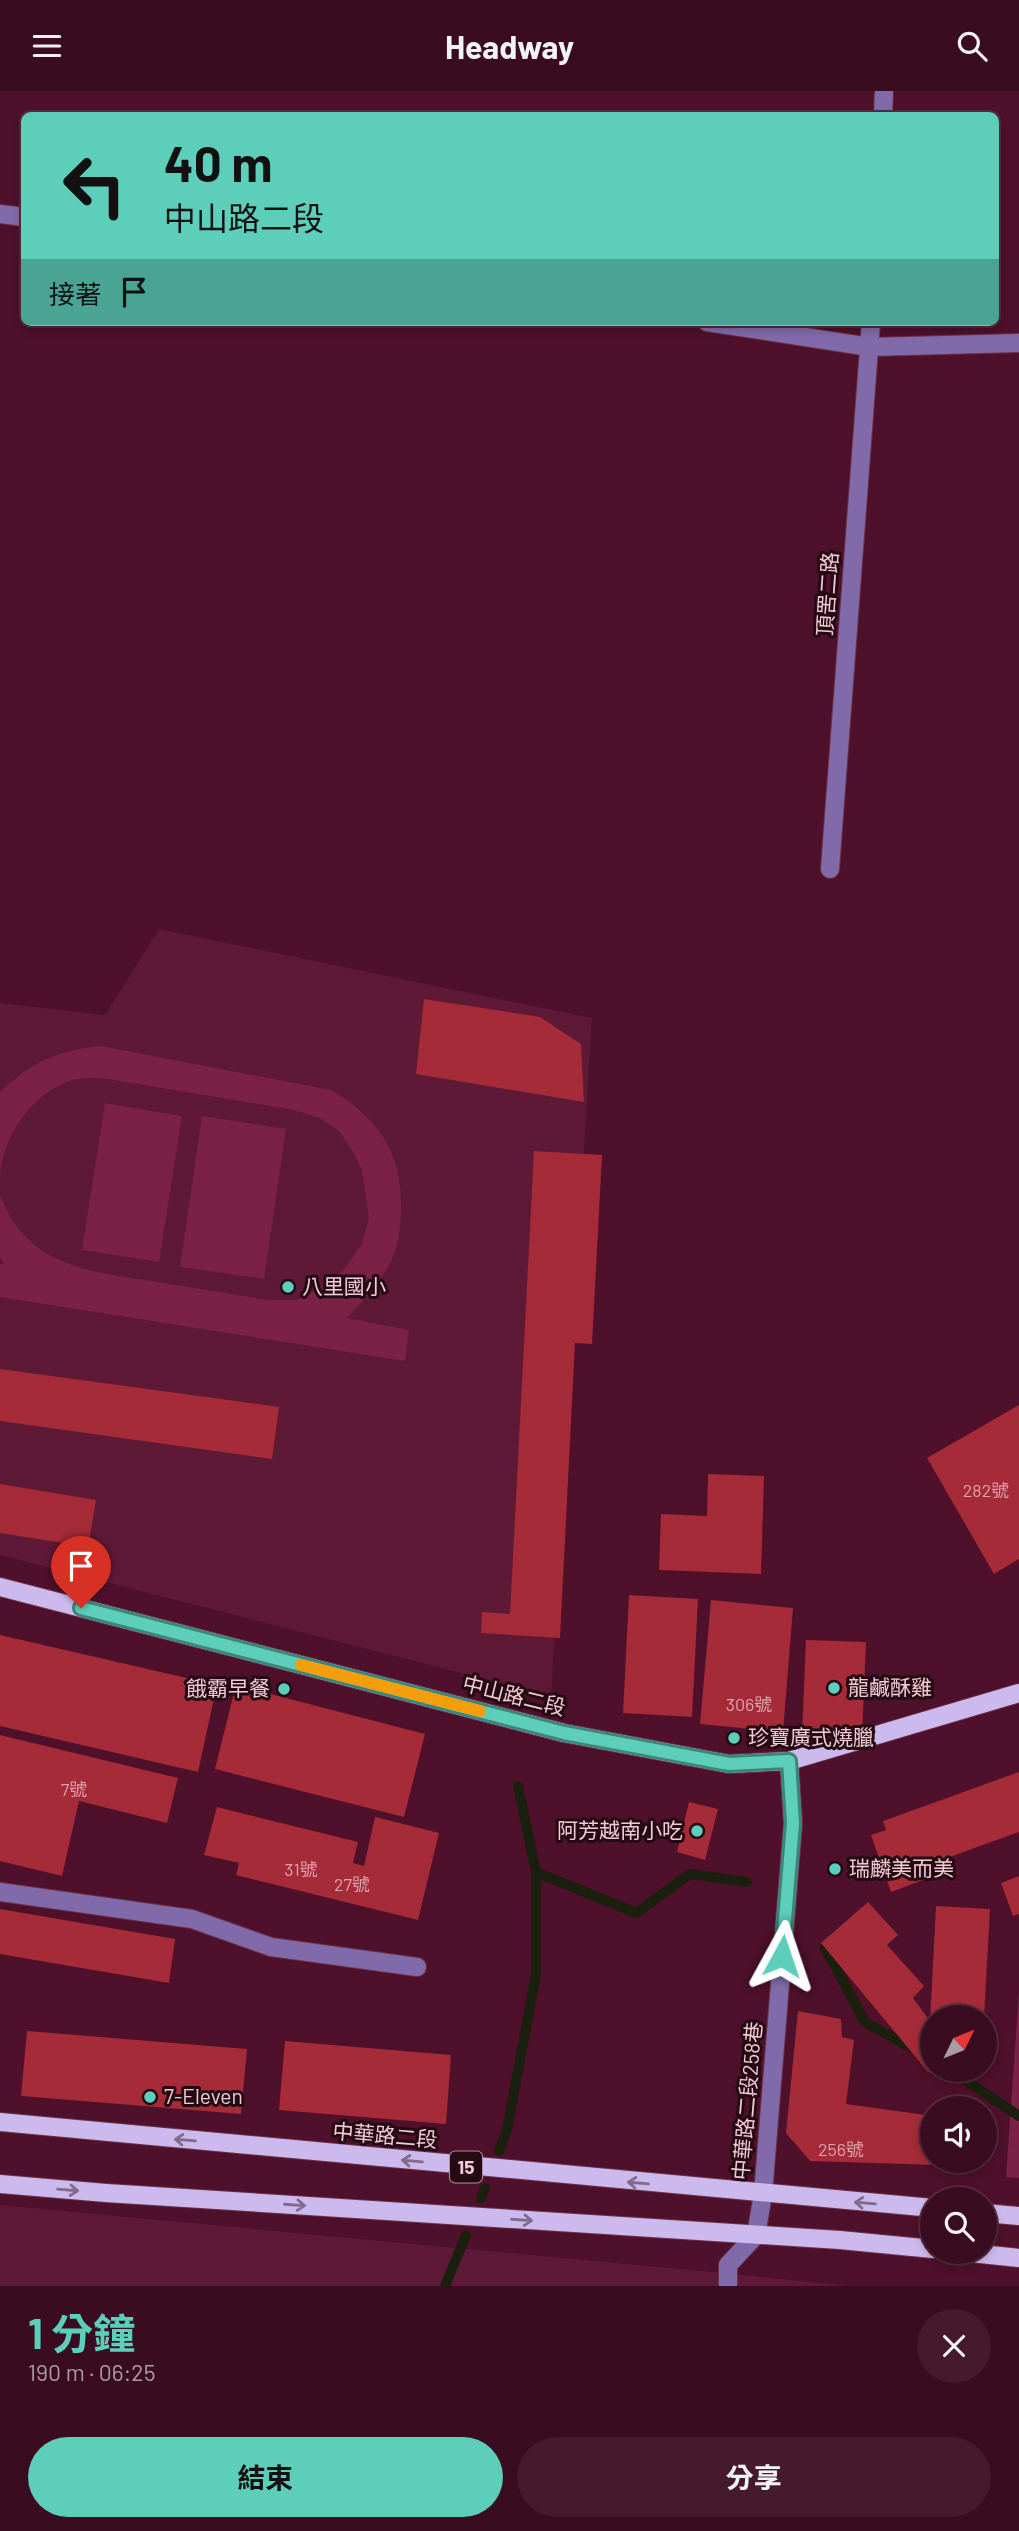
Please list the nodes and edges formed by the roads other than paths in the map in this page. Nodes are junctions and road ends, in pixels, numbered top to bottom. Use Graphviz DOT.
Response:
graph roads {
  1 [pos="884,91"];
  2 [pos="883,112"];
  3 [pos="0,214"];
  4 [pos="21,218"];
  5 [pos="733,326"];
  6 [pos="871,326"];
  7 [pos="1019,343"];
  8 [pos="870,347"];
  9 [pos="830,869"];
  10 [pos="0,1587"];
  11 [pos="1019,1693"];
  12 [pos="789,1761"];
  13 [pos="0,1892"];
  14 [pos="417,1967"];
  15 [pos="0,2122"];
  16 [pos="0,2183"];
  17 [pos="763,2194"];
  18 [pos="920,2207"];
  19 [pos="997,2214"];
  20 [pos="1019,2216"];
  21 [pos="756,2235"];
  22 [pos="920,2248"];
  23 [pos="997,2256"];
  24 [pos="1019,2258"];
  25 [pos="728,2286"];
  1 -- 2 [label="street"];
  3 -- 4 [label="street"];
  5 -- 8 [label="street"];
  6 -- 8 [label="street, 頂罟二路"];
  7 -- 8 [label="street"];
  8 -- 9 [label="street, 頂罟二路"];
  10 -- 12 [label="main road, 中山路二段"];
  11 -- 12 [label="main road, 中山路二段"];
  12 -- 17 [label="street, 中華路二段258巷"];
  13 -- 14 [label="street"];
  17 -- 15 [label="main road, 中華路二段 / 15, one-way"];
  16 -- 21 [label="main road, one-way"];
  18 -- 17 [label="main road, 中華路二段 / 15, one-way"];
  17 -- 21 [label="street, 中華路二段258巷"];
  19 -- 20 [label="main road"];
  21 -- 22 [label="main road"];
  21 -- 25 [label="street"];
  23 -- 24 [label="main road"];
}
